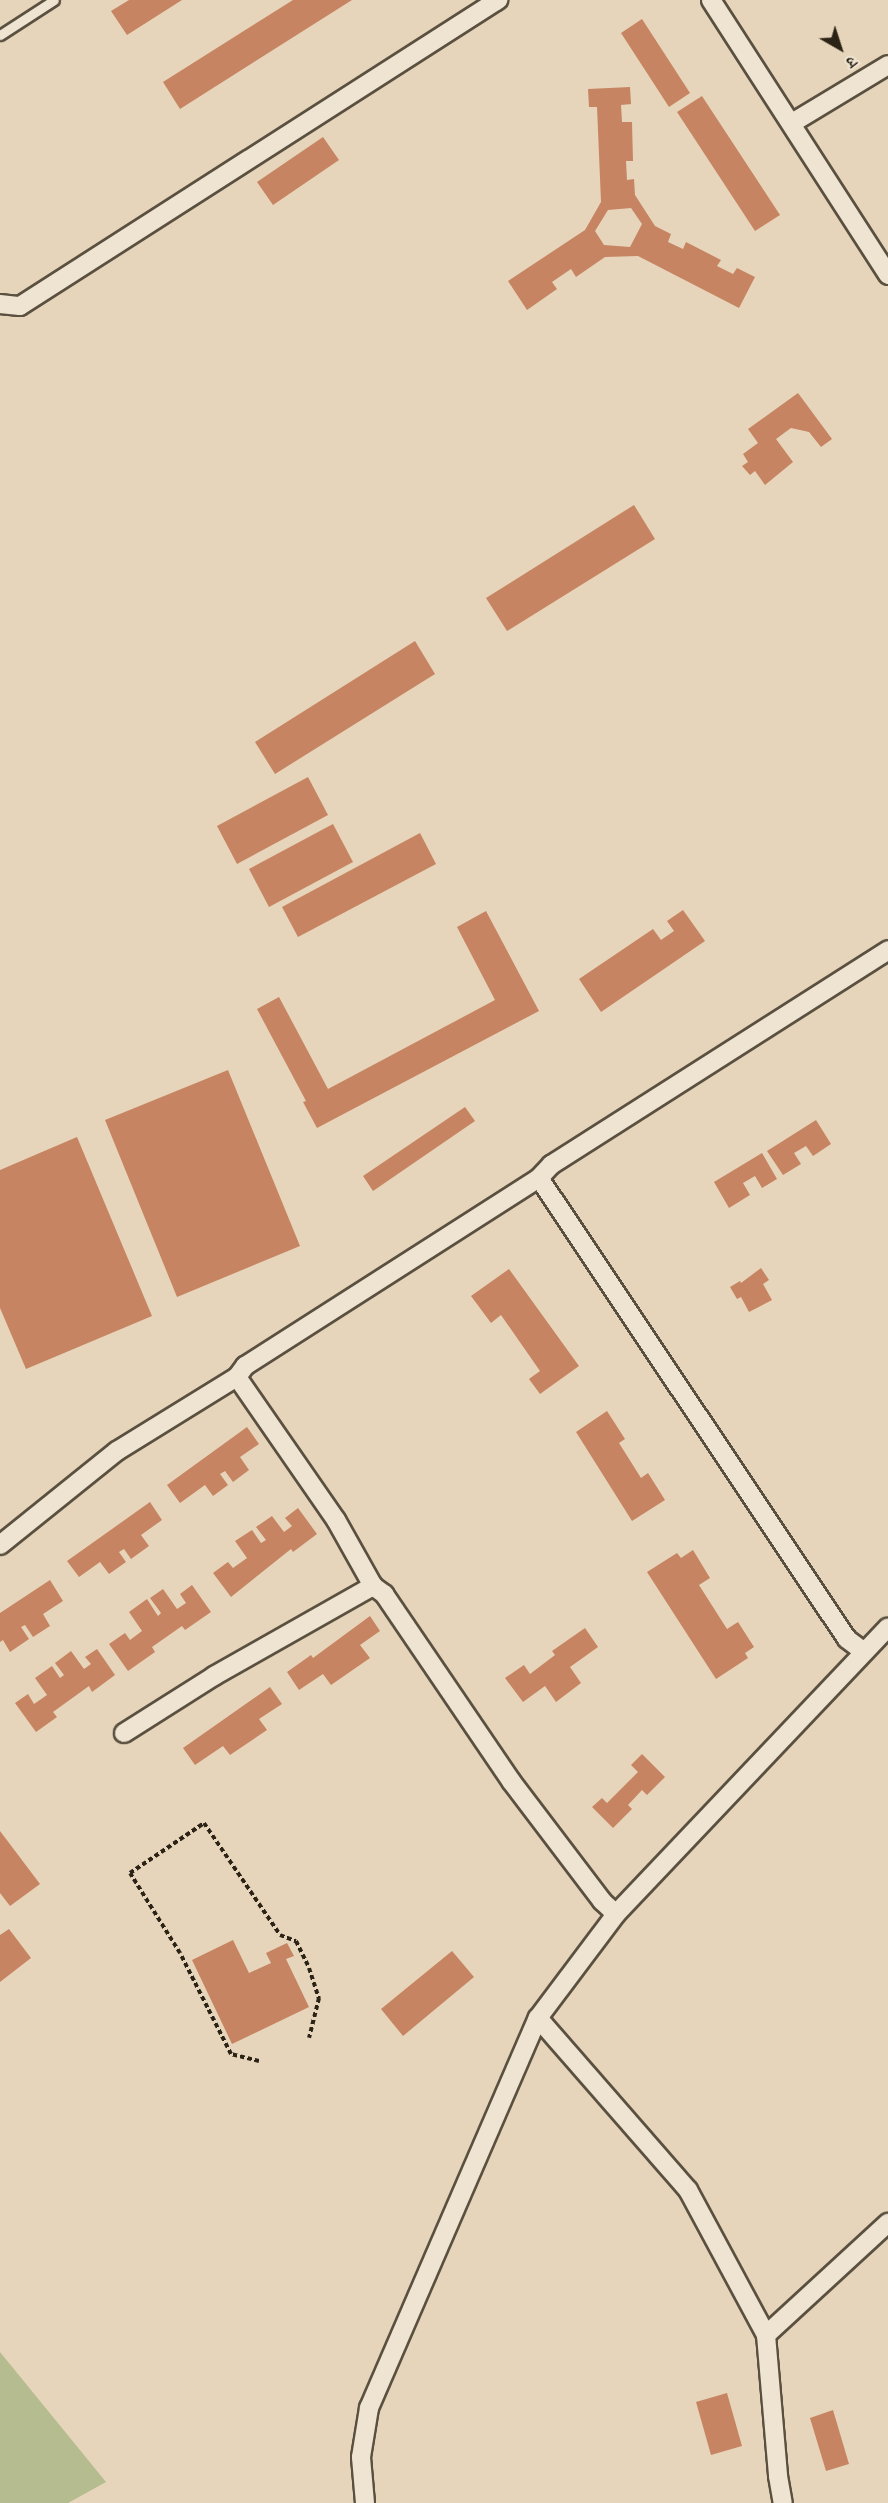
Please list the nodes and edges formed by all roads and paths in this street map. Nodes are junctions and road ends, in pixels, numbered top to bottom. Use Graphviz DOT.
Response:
graph roads {
  1 [pos="54,0"];
  2 [pos="498,0"];
  3 [pos="711,0"];
  4 [pos="0,34"];
  5 [pos="888,65"];
  6 [pos="792,123"];
  7 [pos="888,275"];
  8 [pos="0,304"];
  9 [pos="888,950"];
  10 [pos="539,1178"];
  11 [pos="237,1377"];
  12 [pos="0,1545"];
  13 [pos="374,1586"];
  14 [pos="888,1627"];
  15 [pos="864,1652"];
  16 [pos="124,1733"];
  17 [pos="616,1914"];
  18 [pos="538,2018"];
  19 [pos="309,2038"];
  20 [pos="259,2061"];
  21 [pos="888,2223"];
  22 [pos="766,2335"];
  23 [pos="365,2503"];
  24 [pos="783,2503"];
  1 -- 4 [label="lane"];
  2 -- 8 [label="street"];
  3 -- 6 [label="street"];
  5 -- 6 [label="street"];
  6 -- 7 [label="street"];
  9 -- 10 [label="street"];
  10 -- 11 [label="street"];
  10 -- 15 [label="street"];
  11 -- 12 [label="street"];
  11 -- 13 [label="street"];
  13 -- 16 [label="street"];
  13 -- 17 [label="street"];
  14 -- 15 [label="street"];
  15 -- 17 [label="street"];
  17 -- 18 [label="street"];
  18 -- 22 [label="street"];
  18 -- 23 [label="street"];
  19 -- 20 [label="path"];
  21 -- 22 [label="street"];
  22 -- 24 [label="street"];
}
